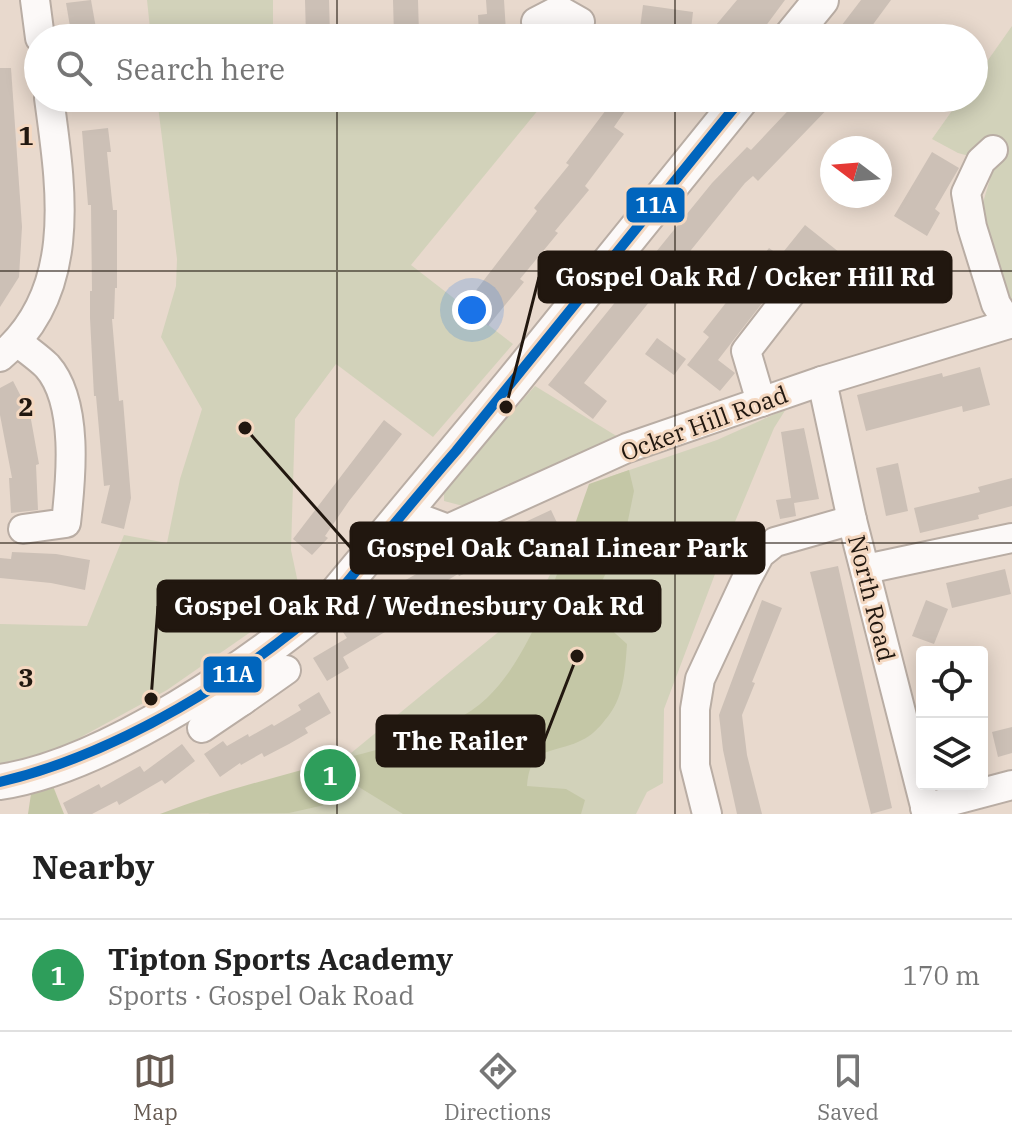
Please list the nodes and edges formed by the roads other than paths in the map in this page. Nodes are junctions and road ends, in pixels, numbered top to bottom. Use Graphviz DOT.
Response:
graph roads {
  1 [pos="35,0"];
  2 [pos="821,0"];
  3 [pos="38,24"];
  4 [pos="805,24"];
  5 [pos="50,112"];
  6 [pos="731,112"];
  7 [pos="993,150"];
  8 [pos="798,284"];
  9 [pos="1011,323"];
  10 [pos="9,349"];
  11 [pos="822,381"];
  12 [pos="761,402"];
  13 [pos="405,513"];
  14 [pos="852,520"];
  15 [pos="23,529"];
  16 [pos="1012,538"];
  17 [pos="866,569"];
  18 [pos="286,670"];
  19 [pos="233,688"];
  20 [pos="202,728"];
  21 [pos="0,782"];
  22 [pos="1012,785"];
  23 [pos="926,811"];
  24 [pos="707,814"];
  1 -- 3 [label="street"];
  2 -- 4 [label="main road"];
  5 -- 10 [label="street"];
  6 -- 13 [label="main road"];
  7 -- 9 [label="street"];
  8 -- 12 [label="street"];
  9 -- 11 [label="street, Ocker Hill Road"];
  10 -- 15 [label="street"];
  11 -- 12 [label="street, Ocker Hill Road"];
  11 -- 14 [label="street, North Road"];
  12 -- 13 [label="street, Ocker Hill Road"];
  13 -- 19 [label="main road"];
  14 -- 17 [label="street, North Road"];
  14 -- 24 [label="street"];
  16 -- 17 [label="street"];
  17 -- 23 [label="street, North Road"];
  18 -- 19 [label="street"];
  19 -- 20 [label="street"];
  19 -- 21 [label="main road"];
  22 -- 23 [label="street"];
}
